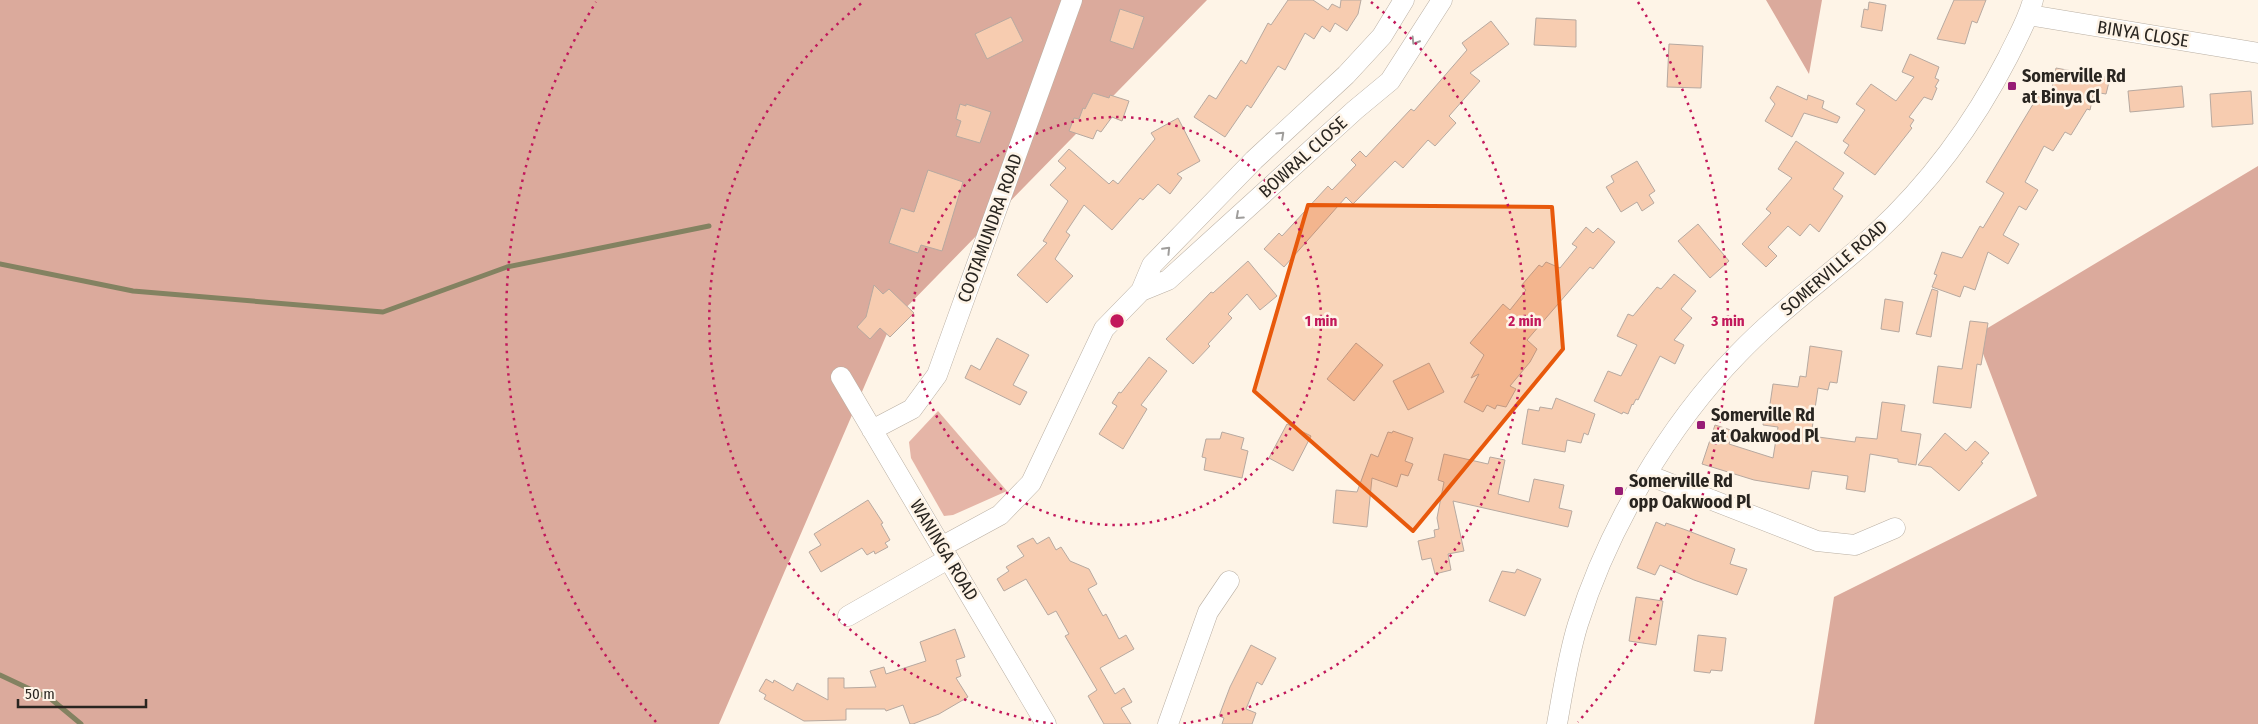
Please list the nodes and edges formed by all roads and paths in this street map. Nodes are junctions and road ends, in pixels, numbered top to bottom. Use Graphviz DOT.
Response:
graph roads {
  1 [pos="1072,0"];
  2 [pos="1404,0"];
  3 [pos="1442,0"];
  4 [pos="2031,8"];
  5 [pos="2258,53"];
  6 [pos="1141,291"];
  7 [pos="841,377"];
  8 [pos="872,430"];
  9 [pos="1648,475"];
  10 [pos="1894,528"];
  11 [pos="945,553"];
  12 [pos="1229,581"];
  13 [pos="848,616"];
  14 [pos="1046,724"];
  15 [pos="1168,724"];
  16 [pos="1557,724"];
  1 -- 8 [label="street, COOTAMUNDRA ROAD"];
  6 -- 2 [label="street, BOWRAL CLOSE, one-way"];
  3 -- 6 [label="street, BOWRAL CLOSE, one-way"];
  4 -- 5 [label="street, BINYA CLOSE"];
  4 -- 9 [label="street, SOMERVILLE ROAD"];
  6 -- 11 [label="street, BOWRAL CLOSE"];
  7 -- 8 [label="street, WANINGA ROAD"];
  8 -- 11 [label="street, WANINGA ROAD"];
  9 -- 10 [label="street"];
  9 -- 16 [label="street, SOMERVILLE ROAD"];
  11 -- 13 [label="street, BOWRAL CLOSE"];
  11 -- 14 [label="street, WANINGA ROAD"];
  12 -- 15 [label="street"];
}
